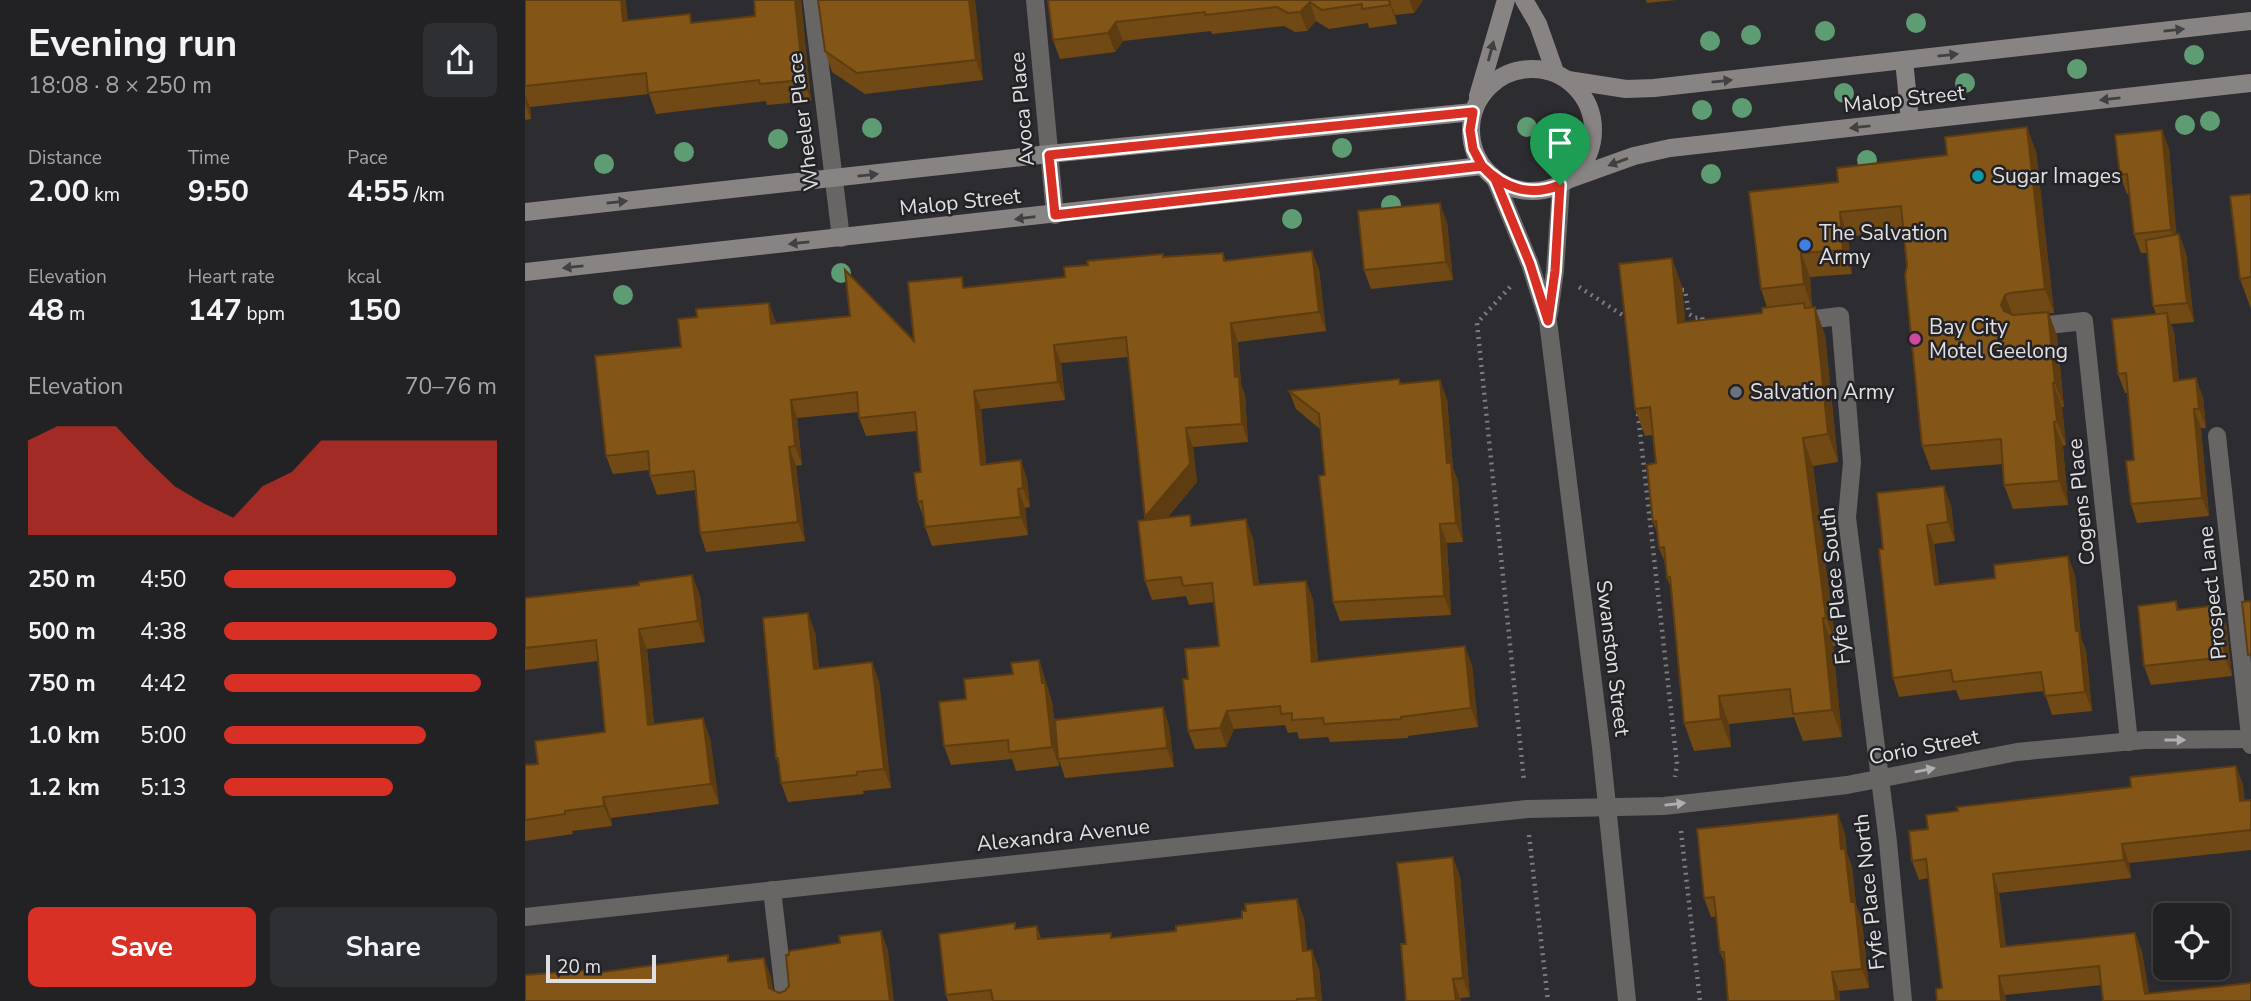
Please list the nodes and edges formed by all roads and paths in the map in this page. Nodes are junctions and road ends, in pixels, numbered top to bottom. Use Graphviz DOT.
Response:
graph roads {
  1 [pos="812,0"];
  2 [pos="1035,0"];
  3 [pos="1506,0"];
  4 [pos="1524,0"];
  5 [pos="2251,21"];
  6 [pos="1904,60"];
  7 [pos="1561,76"];
  8 [pos="2251,83"];
  9 [pos="1475,107"];
  10 [pos="1910,121"];
  11 [pos="1049,155"];
  12 [pos="1489,173"];
  13 [pos="833,179"];
  14 [pos="1564,182"];
  15 [pos="525,212"];
  16 [pos="1055,215"];
  17 [pos="841,238"];
  18 [pos="1530,264"];
  19 [pos="1555,271"];
  20 [pos="525,272"];
  21 [pos="1682,290"];
  22 [pos="1627,318"];
  23 [pos="1548,321"];
  24 [pos="1778,323"];
  25 [pos="1703,327"];
  26 [pos="2021,328"];
  27 [pos="1638,413"];
  28 [pos="2217,436"];
  29 [pos="2251,739"];
  30 [pos="2129,741"];
  31 [pos="2251,745"];
  32 [pos="1522,763"];
  33 [pos="1675,779"];
  34 [pos="1880,779"];
  35 [pos="1607,806"];
  36 [pos="1680,825"];
  37 [pos="1531,851"];
  38 [pos="772,890"];
  39 [pos="525,917"];
  40 [pos="785,1001"];
  41 [pos="1548,1001"];
  42 [pos="1627,1001"];
  43 [pos="1700,1001"];
  44 [pos="1903,1001"];
  1 -- 13 [label="street, Wheeler Place"];
  2 -- 11 [label="street, Avoca Place"];
  9 -- 3 [label="street, one-way"];
  4 -- 7 [label="street"];
  6 -- 5 [label="street, Malop Street, one-way"];
  7 -- 6 [label="street, Malop Street, one-way"];
  6 -- 10 [label="street"];
  7 -- 9 [label="street"];
  7 -- 14 [label="street"];
  8 -- 10 [label="street, Malop Street, one-way"];
  9 -- 11 [label="street, Malop Street"];
  9 -- 12 [label="street"];
  10 -- 14 [label="street, Malop Street, one-way"];
  13 -- 11 [label="street, Malop Street, one-way"];
  11 -- 16 [label="street, Avoca Place"];
  12 -- 14 [label="street"];
  12 -- 16 [label="street, Malop Street"];
  12 -- 18 [label="street, Swanston Street"];
  15 -- 13 [label="street, Malop Street, one-way"];
  13 -- 17 [label="street, Wheeler Place"];
  14 -- 19 [label="street, Swanston Street"];
  16 -- 17 [label="street, Malop Street, one-way"];
  17 -- 20 [label="street, Malop Street, one-way"];
  18 -- 23 [label="street, Swanston Street"];
  18 -- 32 [label="path"];
  19 -- 22 [label="path"];
  19 -- 23 [label="street, Swanston Street"];
  21 -- 25 [label="path"];
  23 -- 35 [label="street, Swanston Street"];
  24 -- 34 [label="street, Fyfe Place South"];
  26 -- 30 [label="street, Cogens Place"];
  27 -- 33 [label="path"];
  28 -- 29 [label="street, Prospect Lane"];
  30 -- 29 [label="street, Corio Street, one-way"];
  29 -- 31 [label="street, Prospect Lane"];
  34 -- 30 [label="street, Corio Street, one-way"];
  35 -- 34 [label="street, Corio Street, one-way"];
  34 -- 44 [label="street, Fyfe Place North"];
  35 -- 38 [label="street, Alexandra Avenue"];
  35 -- 42 [label="street, Swanston Street"];
  36 -- 43 [label="path"];
  37 -- 41 [label="path"];
  38 -- 39 [label="street, Alexandra Avenue"];
  38 -- 40 [label="street"];
}
